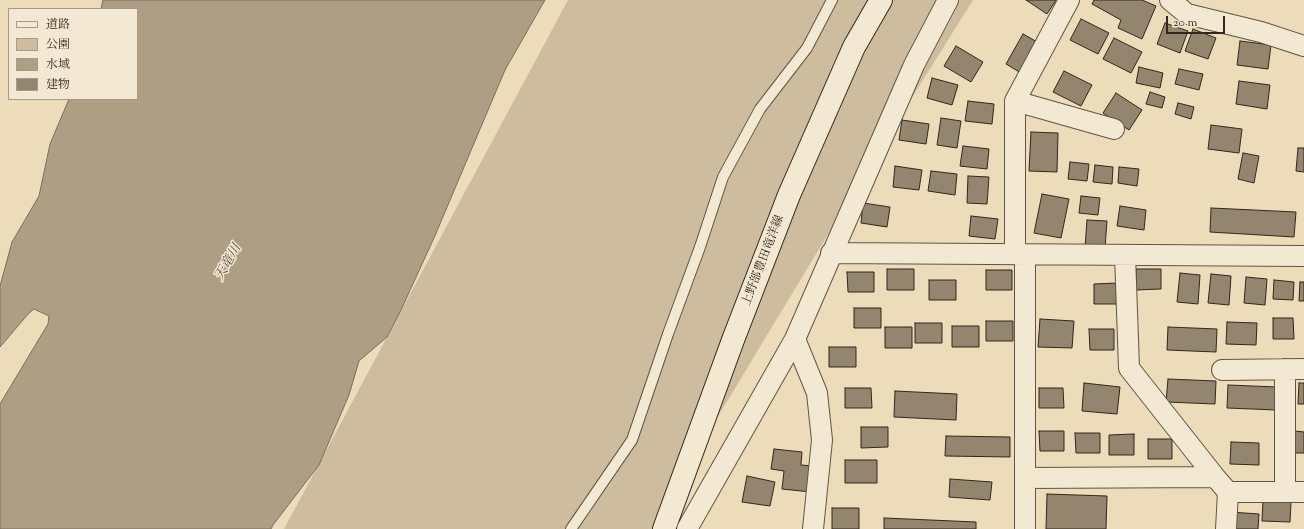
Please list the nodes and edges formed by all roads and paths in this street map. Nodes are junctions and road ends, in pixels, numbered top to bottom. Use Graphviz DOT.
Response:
graph roads {
  1 [pos="832,0"];
  2 [pos="881,0"];
  3 [pos="948,0"];
  4 [pos="1069,0"];
  5 [pos="1170,0"];
  6 [pos="1304,46"];
  7 [pos="1015,101"];
  8 [pos="1114,129"];
  9 [pos="831,254"];
  10 [pos="1020,254"];
  11 [pos="1125,255"];
  12 [pos="1304,256"];
  13 [pos="795,339"];
  14 [pos="1295,369"];
  15 [pos="1222,370"];
  16 [pos="1215,477"];
  17 [pos="1025,478"];
  18 [pos="1228,492"];
  19 [pos="1295,492"];
  20 [pos="571,529"];
  21 [pos="664,529"];
  22 [pos="687,529"];
  23 [pos="813,529"];
  24 [pos="1025,529"];
  25 [pos="1226,529"];
  1 -- 20 [label="lane"];
  2 -- 21 [label="main road, 上野部豊田竜洋線"];
  3 -- 9 [label="street"];
  4 -- 7 [label="street"];
  5 -- 6 [label="street"];
  7 -- 8 [label="street"];
  7 -- 10 [label="street"];
  9 -- 10 [label="street"];
  9 -- 13 [label="street"];
  10 -- 11 [label="street"];
  10 -- 17 [label="street"];
  11 -- 12 [label="street"];
  11 -- 16 [label="street"];
  13 -- 22 [label="street"];
  13 -- 23 [label="street"];
  14 -- 15 [label="street"];
  14 -- 19 [label="street"];
  16 -- 17 [label="street"];
  16 -- 18 [label="street"];
  17 -- 24 [label="street"];
  18 -- 19 [label="street"];
  18 -- 25 [label="street"];
}
